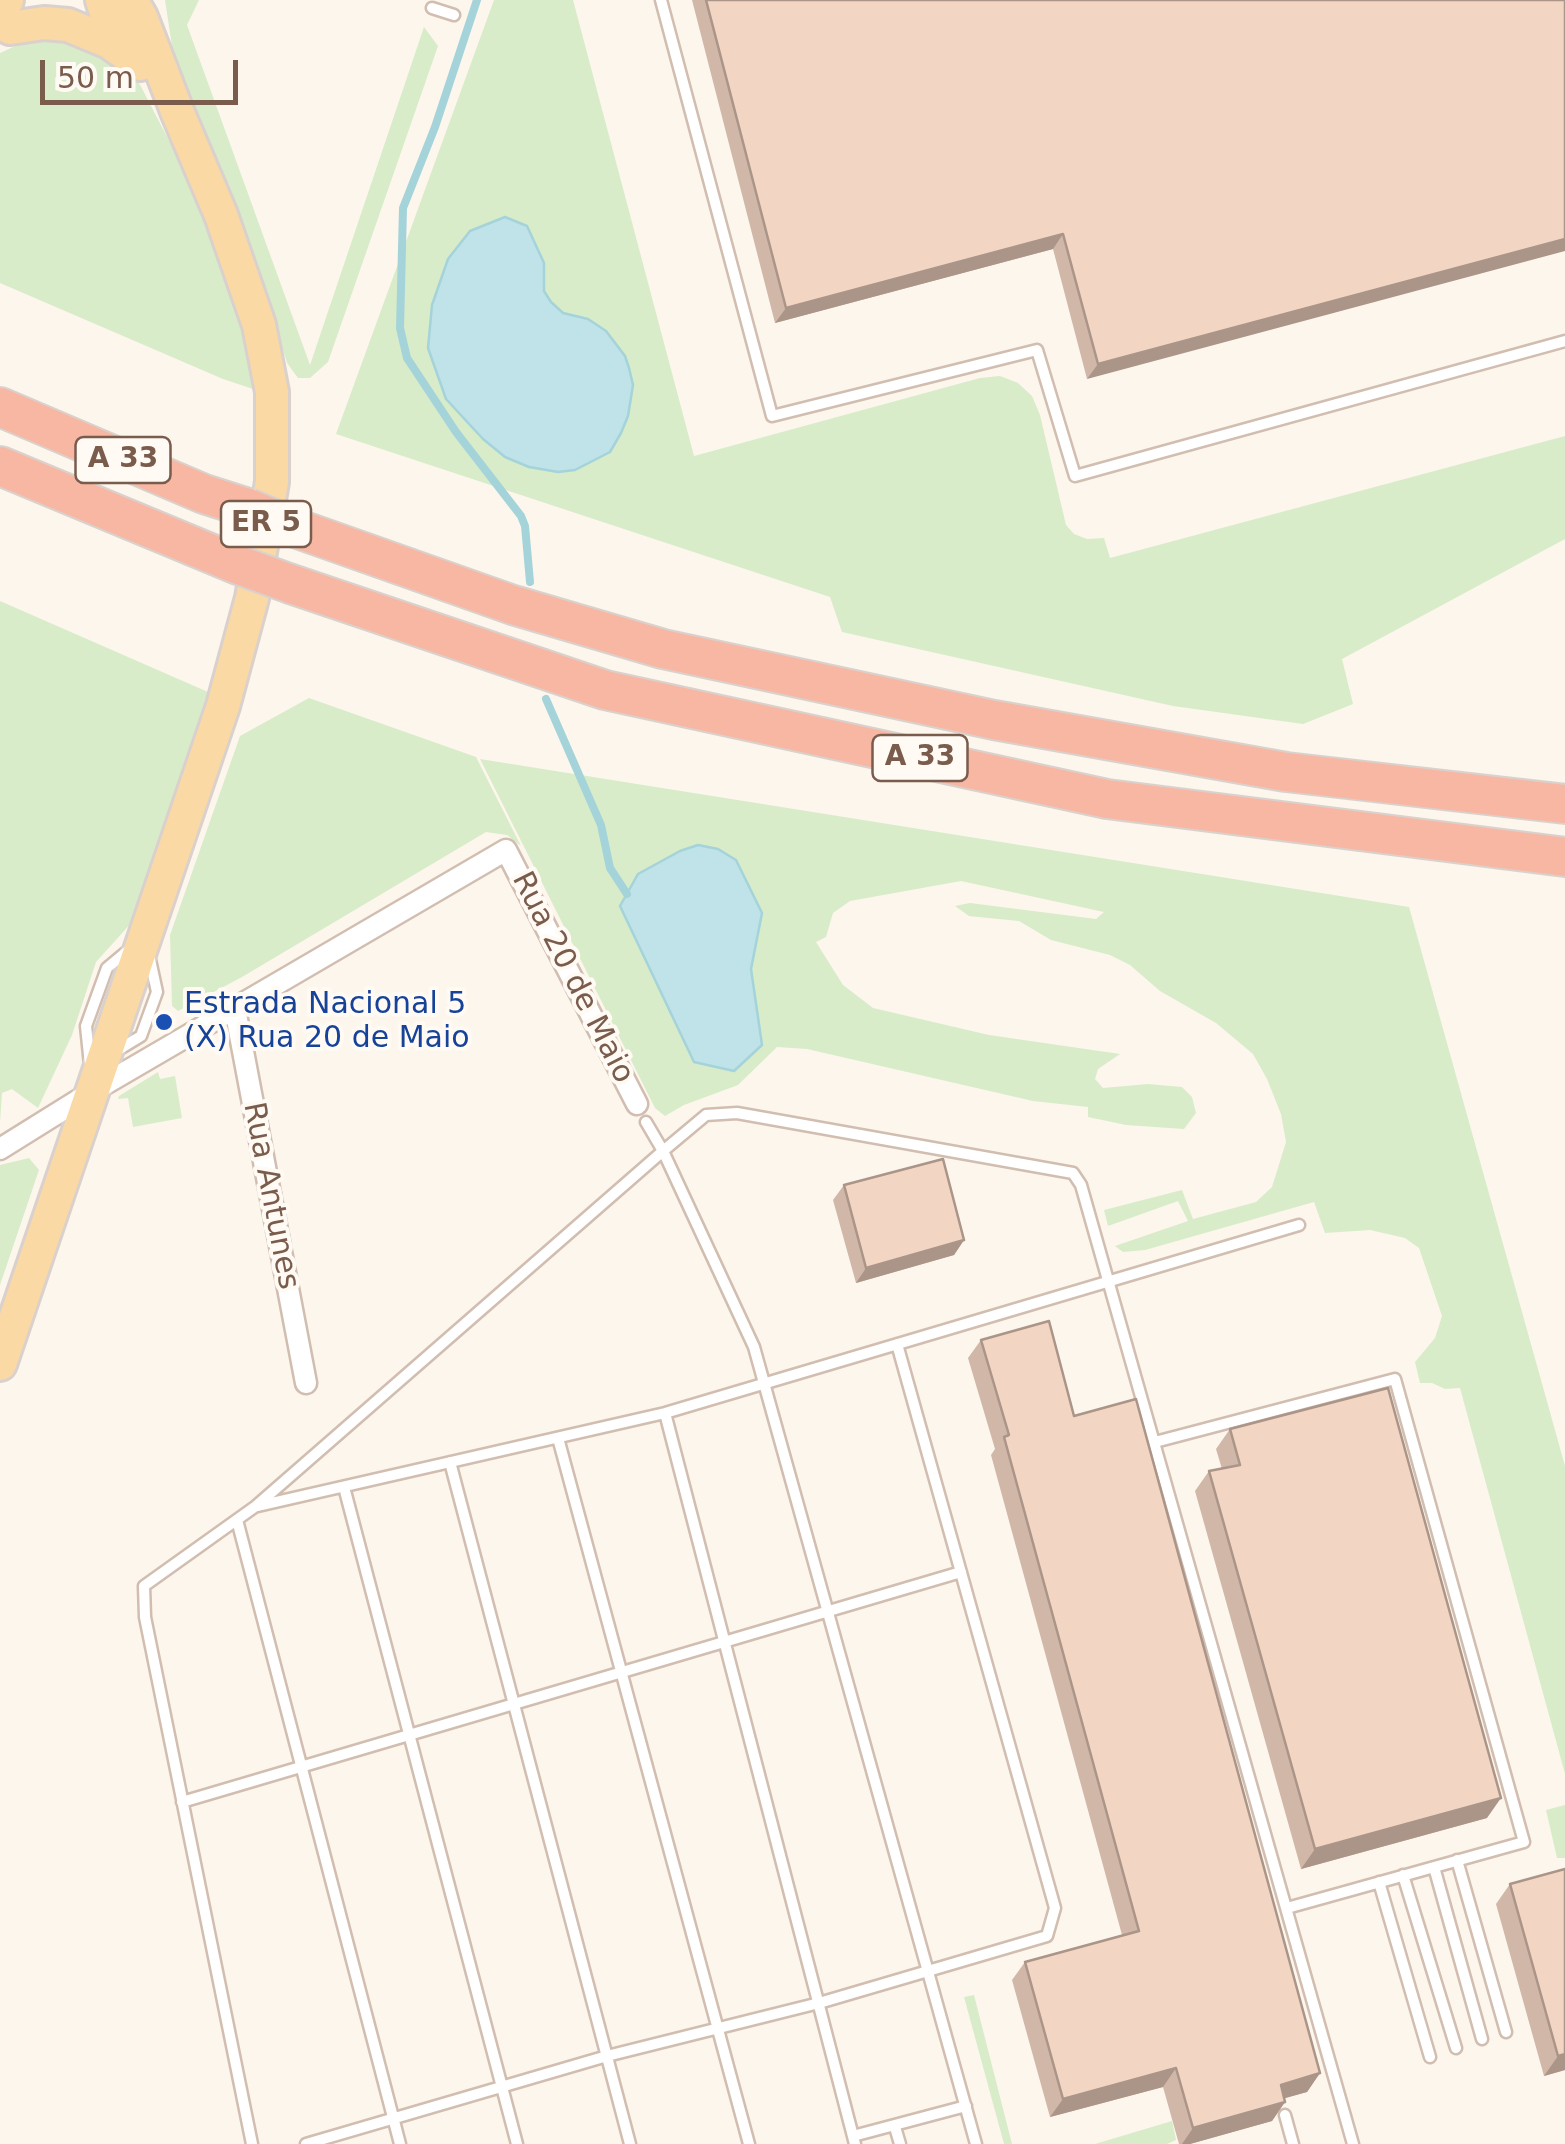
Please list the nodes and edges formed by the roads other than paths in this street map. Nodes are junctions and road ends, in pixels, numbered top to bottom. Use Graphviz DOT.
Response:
graph roads {
  1 [pos="54,0"];
  2 [pos="102,0"];
  3 [pos="131,0"];
  4 [pos="150,0"];
  5 [pos="661,0"];
  6 [pos="432,8"];
  7 [pos="454,16"];
  8 [pos="4,17"];
  9 [pos="140,64"];
  10 [pos="177,111"];
  11 [pos="1565,341"];
  12 [pos="0,406"];
  13 [pos="0,466"];
  14 [pos="1565,804"];
  15 [pos="1565,857"];
  16 [pos="145,936"];
  17 [pos="234,1008"];
  18 [pos="92,1091"];
  19 [pos="641,1113"];
  20 [pos="0,1149"];
  21 [pos="662,1151"];
  22 [pos="1299,1226"];
  23 [pos="1110,1282"];
  24 [pos="896,1344"];
  25 [pos="0,1364"];
  26 [pos="306,1383"];
  27 [pos="764,1384"];
  28 [pos="666,1413"];
  29 [pos="558,1438"];
  30 [pos="1155,1442"];
  31 [pos="450,1462"];
  32 [pos="344,1487"];
  33 [pos="256,1506"];
  34 [pos="236,1520"];
  35 [pos="961,1572"];
  36 [pos="828,1609"];
  37 [pos="725,1640"];
  38 [pos="621,1671"];
  39 [pos="513,1703"];
  40 [pos="409,1734"];
  41 [pos="301,1766"];
  42 [pos="182,1802"];
  43 [pos="1457,1860"];
  44 [pos="1434,1867"];
  45 [pos="1403,1875"];
  46 [pos="1379,1882"];
  47 [pos="1287,1908"];
  48 [pos="930,1972"];
  49 [pos="819,2004"];
  50 [pos="718,2030"];
  51 [pos="1506,2032"];
  52 [pos="1482,2039"];
  53 [pos="1456,2048"];
  54 [pos="607,2056"];
  55 [pos="1430,2057"];
  56 [pos="502,2086"];
  57 [pos="966,2106"];
  58 [pos="1285,2115"];
  59 [pos="394,2118"];
  60 [pos="894,2127"];
  61 [pos="854,2140"];
  62 [pos="252,2144"];
  63 [pos="306,2144"];
  64 [pos="400,2144"];
  65 [pos="517,2144"];
  66 [pos="630,2144"];
  67 [pos="749,2144"];
  68 [pos="900,2144"];
  69 [pos="976,2144"];
  70 [pos="1293,2144"];
  71 [pos="1353,2144"];
  1 -- 8 [label="main road"];
  2 -- 9 [label="main road"];
  3 -- 10 [label="main road"];
  4 -- 10 [label="main road"];
  5 -- 11 [label="lane"];
  6 -- 7 [label="lane"];
  8 -- 9 [label="main road"];
  9 -- 10 [label="main road, ER 5"];
  10 -- 16 [label="main road, ER 5"];
  12 -- 14 [label="highway, A 33, bridge"];
  13 -- 15 [label="highway, A 33, bridge"];
  16 -- 18 [label="main road, ER 5"];
  16 -- 18 [label="lane"];
  17 -- 18 [label="street, Rua 20 de Maio"];
  17 -- 19 [label="street, Rua 20 de Maio"];
  17 -- 26 [label="street, Rua Antunes"];
  18 -- 20 [label="street, Rua 20 de Maio"];
  18 -- 25 [label="main road"];
  19 -- 21 [label="lane"];
  21 -- 23 [label="lane"];
  21 -- 27 [label="lane"];
  21 -- 33 [label="lane"];
  22 -- 23 [label="lane"];
  23 -- 24 [label="lane"];
  23 -- 30 [label="lane"];
  24 -- 27 [label="lane"];
  24 -- 35 [label="lane"];
  27 -- 28 [label="lane"];
  27 -- 36 [label="lane"];
  28 -- 29 [label="lane"];
  28 -- 37 [label="lane"];
  29 -- 31 [label="lane"];
  29 -- 38 [label="lane"];
  30 -- 43 [label="lane"];
  30 -- 47 [label="lane"];
  31 -- 32 [label="lane"];
  31 -- 39 [label="lane"];
  32 -- 33 [label="lane"];
  32 -- 40 [label="lane"];
  33 -- 34 [label="lane"];
  34 -- 41 [label="lane"];
  34 -- 42 [label="lane"];
  35 -- 36 [label="lane"];
  35 -- 48 [label="lane"];
  36 -- 37 [label="lane"];
  36 -- 48 [label="lane"];
  37 -- 38 [label="lane"];
  37 -- 49 [label="lane"];
  38 -- 39 [label="lane"];
  38 -- 50 [label="lane"];
  39 -- 40 [label="lane"];
  39 -- 54 [label="lane"];
  40 -- 41 [label="lane"];
  40 -- 56 [label="lane"];
  41 -- 42 [label="lane"];
  41 -- 59 [label="lane"];
  42 -- 62 [label="lane"];
  43 -- 44 [label="lane"];
  43 -- 51 [label="lane"];
  44 -- 45 [label="lane"];
  44 -- 52 [label="lane"];
  45 -- 46 [label="lane"];
  45 -- 53 [label="lane"];
  46 -- 47 [label="lane"];
  46 -- 55 [label="lane"];
  47 -- 71 [label="lane"];
  48 -- 49 [label="lane"];
  48 -- 57 [label="lane"];
  49 -- 50 [label="lane"];
  49 -- 61 [label="lane"];
  50 -- 54 [label="lane"];
  50 -- 67 [label="lane"];
  54 -- 56 [label="lane"];
  54 -- 66 [label="lane"];
  56 -- 59 [label="lane"];
  56 -- 65 [label="lane"];
  57 -- 60 [label="lane"];
  57 -- 69 [label="lane"];
  58 -- 70 [label="lane"];
  59 -- 63 [label="lane"];
  59 -- 64 [label="lane"];
  60 -- 61 [label="lane"];
  60 -- 68 [label="lane"];
}
